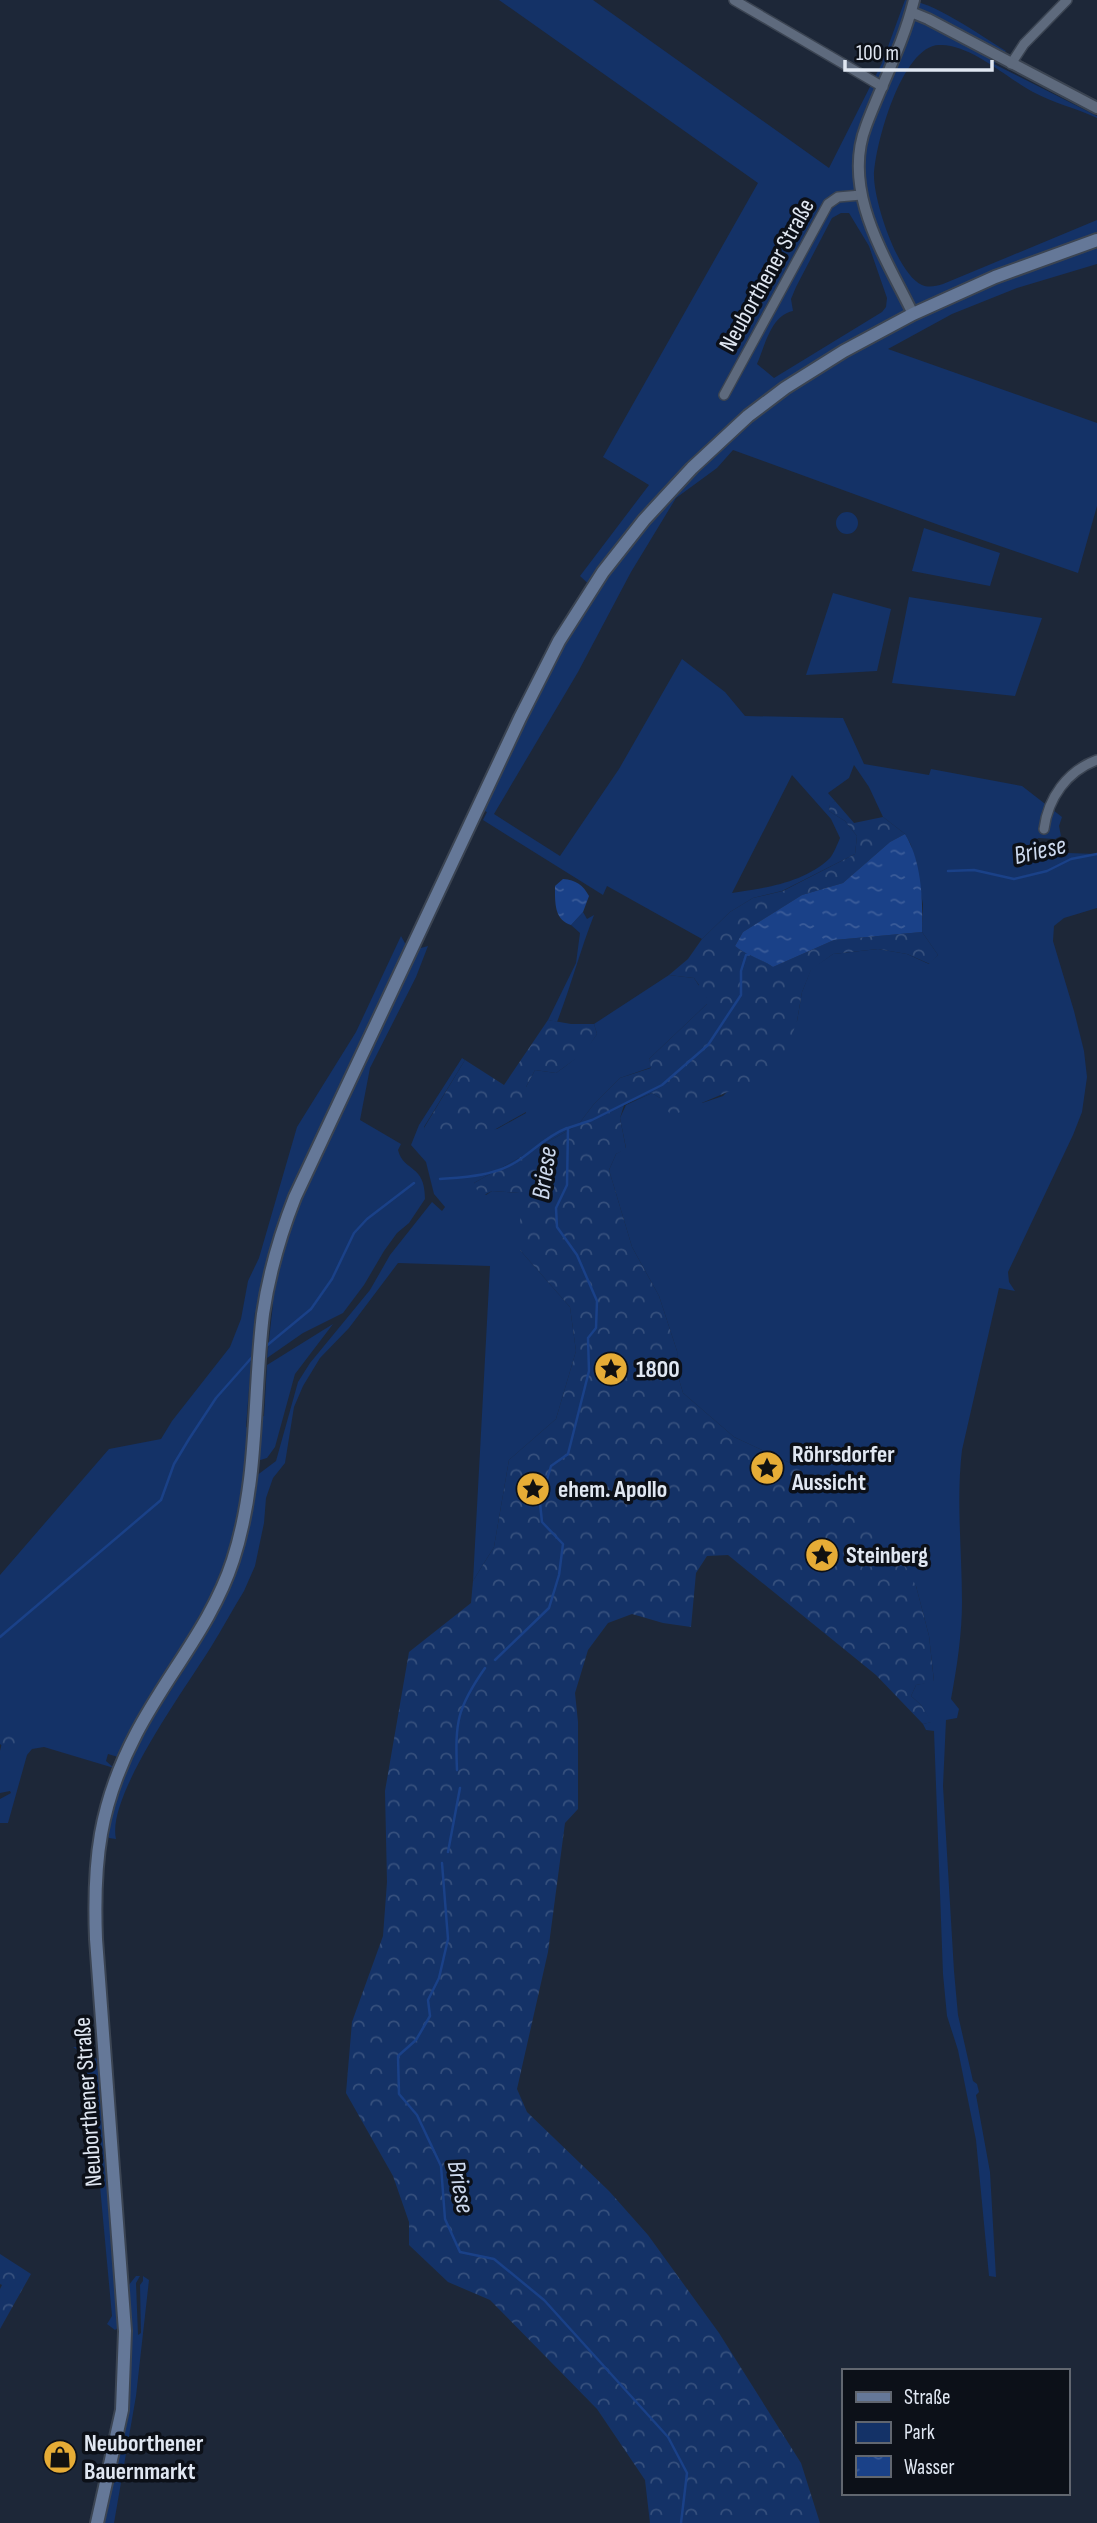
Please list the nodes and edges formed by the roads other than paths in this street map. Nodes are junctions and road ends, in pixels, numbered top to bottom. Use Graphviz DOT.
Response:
graph roads {
  1 [pos="734,0"];
  2 [pos="914,0"];
  3 [pos="1067,0"];
  4 [pos="911,12"];
  5 [pos="1011,64"];
  6 [pos="883,87"];
  7 [pos="1097,108"];
  8 [pos="861,195"];
  9 [pos="1097,240"];
  10 [pos="914,314"];
  11 [pos="724,395"];
  12 [pos="1097,760"];
  13 [pos="1044,829"];
  14 [pos="97,2523"];
  1 -- 6 [label="street"];
  2 -- 4 [label="street"];
  3 -- 5 [label="street"];
  4 -- 5 [label="street"];
  4 -- 6 [label="street"];
  5 -- 7 [label="street"];
  6 -- 8 [label="street"];
  8 -- 10 [label="street"];
  8 -- 11 [label="street, Neuborthener Straße"];
  9 -- 10 [label="main road, Neuborthener Straße"];
  10 -- 14 [label="main road, Neuborthener Straße"];
  12 -- 13 [label="street"];
}
